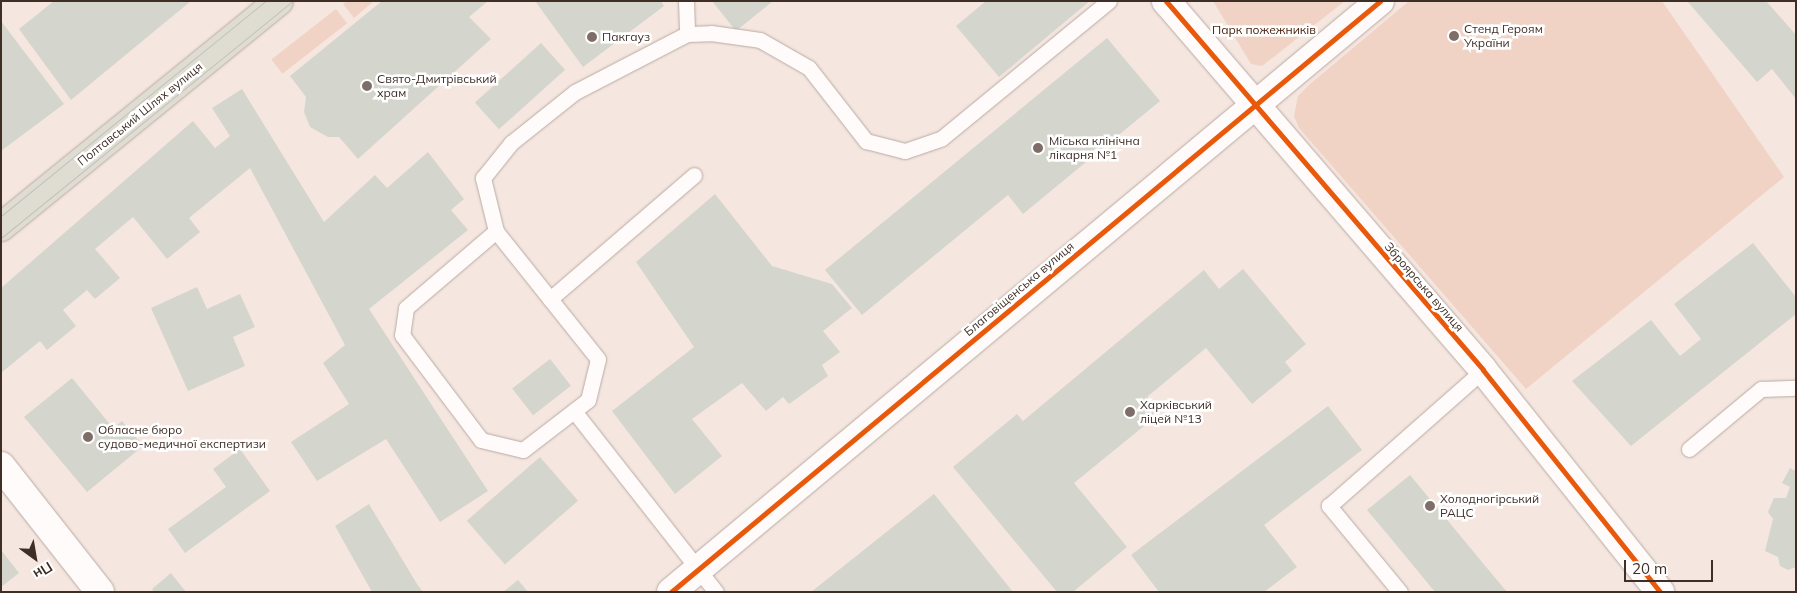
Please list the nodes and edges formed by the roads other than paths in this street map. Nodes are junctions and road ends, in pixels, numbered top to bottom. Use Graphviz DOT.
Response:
graph roads {
  1 [pos="279,1"];
  2 [pos="686,1"];
  3 [pos="1109,1"];
  4 [pos="1166,1"];
  5 [pos="1380,1"];
  6 [pos="687,34"];
  7 [pos="1255,106"];
  8 [pos="694,175"];
  9 [pos="1,227"];
  10 [pos="496,231"];
  11 [pos="550,299"];
  12 [pos="1482,370"];
  13 [pos="1796,388"];
  14 [pos="574,411"];
  15 [pos="1690,449"];
  16 [pos="1,466"];
  17 [pos="698,570"];
  18 [pos="100,592"];
  19 [pos="671,592"];
  20 [pos="716,592"];
  21 [pos="1400,592"];
  22 [pos="1660,592"];
  1 -- 9 [label="main road, Полтавський Шлях вулиця"];
  2 -- 6 [label="lane"];
  3 -- 6 [label="lane"];
  4 -- 7 [label="street, Зброярська вулиця"];
  5 -- 7 [label="street, Благовіщенська вулиця"];
  6 -- 10 [label="lane"];
  7 -- 12 [label="street, Зброярська вулиця"];
  7 -- 17 [label="street, Благовіщенська вулиця"];
  8 -- 11 [label="lane"];
  10 -- 11 [label="lane"];
  10 -- 14 [label="lane"];
  11 -- 14 [label="lane"];
  12 -- 21 [label="lane"];
  12 -- 22 [label="street, Зброярська вулиця"];
  13 -- 15 [label="lane"];
  14 -- 17 [label="lane"];
  16 -- 18 [label="street"];
  17 -- 19 [label="street, Благовіщенська вулиця"];
  17 -- 20 [label="lane"];
}
